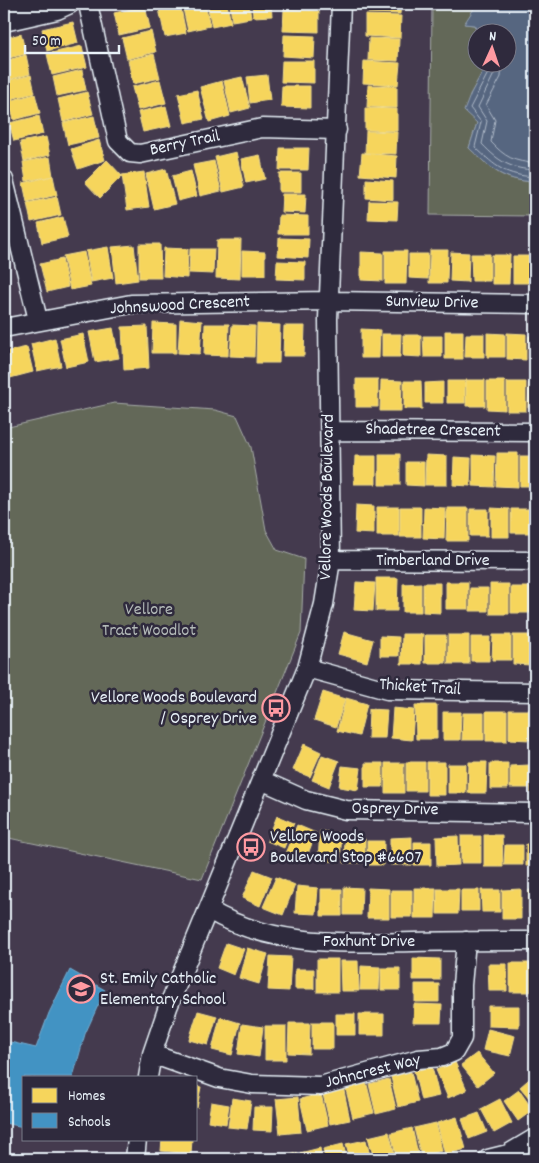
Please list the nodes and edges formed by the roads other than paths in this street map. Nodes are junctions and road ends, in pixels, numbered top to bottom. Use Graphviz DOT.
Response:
graph roads {
  1 [pos="21,4"];
  2 [pos="70,4"];
  3 [pos="88,4"];
  4 [pos="341,4"];
  5 [pos="4,8"];
  6 [pos="4,22"];
  7 [pos="338,130"];
  8 [pos="4,180"];
  9 [pos="329,301"];
  10 [pos="535,304"];
  11 [pos="38,320"];
  12 [pos="4,328"];
  13 [pos="330,431"];
  14 [pos="535,432"];
  15 [pos="331,560"];
  16 [pos="535,561"];
  17 [pos="307,668"];
  18 [pos="535,692"];
  19 [pos="261,780"];
  20 [pos="535,813"];
  21 [pos="209,910"];
  22 [pos="466,941"];
  23 [pos="535,941"];
  24 [pos="152,1054"];
  25 [pos="148,1076"];
  26 [pos="535,1138"];
  27 [pos="137,1140"];
  28 [pos="135,1159"];
  29 [pos="488,1159"];
  1 -- 5 [label="street"];
  2 -- 6 [label="street"];
  3 -- 7 [label="street, Berry Trail"];
  4 -- 7 [label="street, Vellore Woods Boulevard"];
  7 -- 9 [label="street, Vellore Woods Boulevard"];
  8 -- 11 [label="street"];
  9 -- 10 [label="street, Sunview Drive"];
  9 -- 11 [label="street, Johnswood Crescent"];
  9 -- 13 [label="street, Vellore Woods Boulevard"];
  11 -- 12 [label="street, Johnswood Crescent"];
  13 -- 14 [label="street, Shadetree Crescent"];
  13 -- 15 [label="street, Vellore Woods Boulevard"];
  15 -- 16 [label="street, Timberland Drive"];
  15 -- 17 [label="street, Vellore Woods Boulevard"];
  17 -- 18 [label="street, Thicket Trail"];
  17 -- 19 [label="street, Vellore Woods Boulevard"];
  19 -- 20 [label="street, Osprey Drive"];
  19 -- 21 [label="street, Vellore Woods Boulevard"];
  21 -- 22 [label="street, Foxhunt Drive"];
  21 -- 24 [label="street, Vellore Woods Boulevard"];
  22 -- 23 [label="street, Foxhunt Drive"];
  22 -- 24 [label="street, Johncrest Way"];
  24 -- 25 [label="street, Vellore Woods Boulevard"];
  26 -- 29 [label="street"];
  27 -- 28 [label="street"];
}
